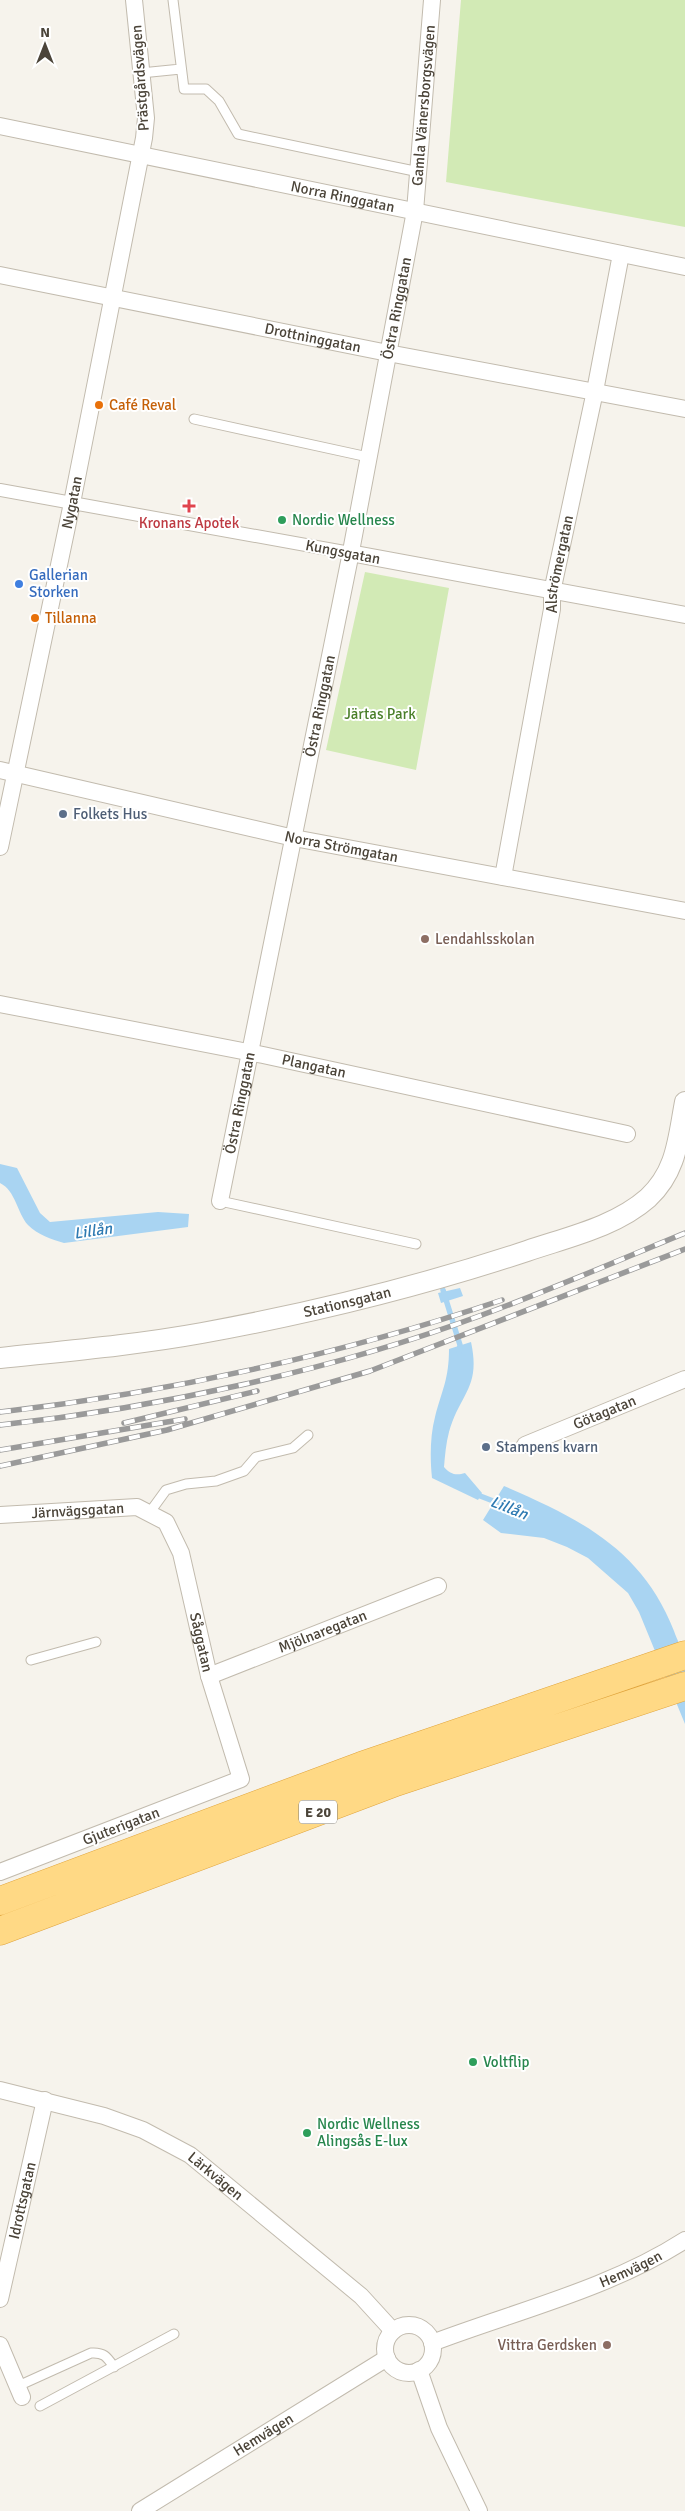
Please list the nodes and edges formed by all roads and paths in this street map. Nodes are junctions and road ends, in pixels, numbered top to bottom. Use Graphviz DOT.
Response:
graph roads {
  1 [pos="134,0"];
  2 [pos="173,0"];
  3 [pos="432,0"];
  4 [pos="181,69"];
  5 [pos="141,73"];
  6 [pos="0,126"];
  7 [pos="141,155"];
  8 [pos="419,172"];
  9 [pos="415,211"];
  10 [pos="621,254"];
  11 [pos="685,267"];
  12 [pos="0,275"];
  13 [pos="112,298"];
  14 [pos="388,353"];
  15 [pos="595,391"];
  16 [pos="685,409"];
  17 [pos="194,419"];
  18 [pos="368,456"];
  19 [pos="0,490"];
  20 [pos="72,502"];
  21 [pos="350,553"];
  22 [pos="552,592"];
  23 [pos="685,615"];
  24 [pos="7,771"];
  25 [pos="294,838"];
  26 [pos="0,847"];
  27 [pos="503,877"];
  28 [pos="685,911"];
  29 [pos="0,1004"];
  30 [pos="250,1053"];
  31 [pos="685,1102"];
  32 [pos="627,1134"];
  33 [pos="220,1201"];
  34 [pos="416,1244"];
  35 [pos="0,1358"];
  36 [pos="685,1380"];
  37 [pos="308,1435"];
  38 [pos="525,1445"];
  39 [pos="151,1513"];
  40 [pos="0,1515"];
  41 [pos="438,1586"];
  42 [pos="96,1642"];
  43 [pos="685,1656"];
  44 [pos="31,1660"];
  45 [pos="209,1676"];
  46 [pos="685,1686"];
  47 [pos="241,1779"];
  48 [pos="0,1872"];
  49 [pos="0,1901"];
  50 [pos="0,1931"];
  51 [pos="0,2090"];
  52 [pos="46,2100"];
  53 [pos="685,2240"];
  54 [pos="0,2299"];
  55 [pos="392,2331"];
  56 [pos="174,2334"];
  57 [pos="432,2343"];
  58 [pos="0,2345"];
  59 [pos="387,2358"];
  60 [pos="114,2367"];
  61 [pos="419,2370"];
  62 [pos="20,2392"];
  63 [pos="40,2406"];
  64 [pos="473,2509"];
  65 [pos="140,2511"];
  1 -- 5 [label="street, Prästgårdsvägen"];
  2 -- 4 [label="lane"];
  3 -- 8 [label="street, Gamla Vänersborgsvägen"];
  4 -- 5 [label="lane"];
  4 -- 8 [label="lane"];
  5 -- 7 [label="street, Prästgårdsvägen"];
  6 -- 7 [label="street, Norra Ringgatan"];
  7 -- 9 [label="street, Norra Ringgatan"];
  7 -- 13 [label="street, Nygatan"];
  8 -- 9 [label="street, Gamla Vänersborgsvägen"];
  9 -- 10 [label="street, Norra Ringgatan"];
  9 -- 14 [label="street, Östra Ringgatan"];
  10 -- 11 [label="street, Norra Ringgatan"];
  10 -- 15 [label="street, Alströmergatan"];
  12 -- 13 [label="street, Drottninggatan"];
  13 -- 14 [label="street, Drottninggatan"];
  13 -- 20 [label="street, Nygatan"];
  14 -- 15 [label="street, Drottninggatan"];
  14 -- 18 [label="street, Östra Ringgatan"];
  15 -- 16 [label="street, Drottninggatan"];
  15 -- 22 [label="street, Alströmergatan"];
  17 -- 18 [label="lane"];
  18 -- 21 [label="street, Östra Ringgatan"];
  19 -- 20 [label="street, Kungsgatan"];
  20 -- 21 [label="street, Kungsgatan"];
  20 -- 24 [label="street, Nygatan"];
  21 -- 22 [label="street, Kungsgatan"];
  21 -- 25 [label="street, Östra Ringgatan"];
  22 -- 23 [label="street, Kungsgatan"];
  22 -- 27 [label="street, Alströmergatan"];
  24 -- 25 [label="street, Norra Strömgatan"];
  24 -- 26 [label="street, Nygatan"];
  25 -- 27 [label="street, Norra Strömgatan"];
  25 -- 30 [label="street, Östra Ringgatan"];
  27 -- 28 [label="street, Norra Strömgatan"];
  29 -- 30 [label="street, Plangatan"];
  30 -- 32 [label="street, Plangatan"];
  30 -- 33 [label="street, Östra Ringgatan"];
  31 -- 35 [label="street, Stationsgatan"];
  33 -- 34 [label="lane"];
  36 -- 38 [label="street, Götagatan"];
  37 -- 39 [label="lane"];
  39 -- 40 [label="street, Järnvägsgatan"];
  39 -- 45 [label="street, Såggatan"];
  41 -- 45 [label="street, Mjölnaregatan"];
  42 -- 44 [label="lane"];
  43 -- 49 [label="highway, E 20"];
  45 -- 47 [label="street, Såggatan"];
  46 -- 50 [label="highway, E 20"];
  47 -- 48 [label="street, Gjuterigatan"];
  51 -- 52 [label="street, Lärkvägen"];
  52 -- 54 [label="street, Idrottsgatan"];
  52 -- 55 [label="street, Lärkvägen"];
  53 -- 57 [label="street, Hemvägen"];
  55 -- 57 [label="street"];
  55 -- 59 [label="street"];
  56 -- 60 [label="lane"];
  57 -- 61 [label="street"];
  58 -- 62 [label="street"];
  59 -- 61 [label="street"];
  59 -- 65 [label="street, Hemvägen"];
  60 -- 62 [label="lane"];
  60 -- 63 [label="lane"];
  61 -- 64 [label="street"];
}
